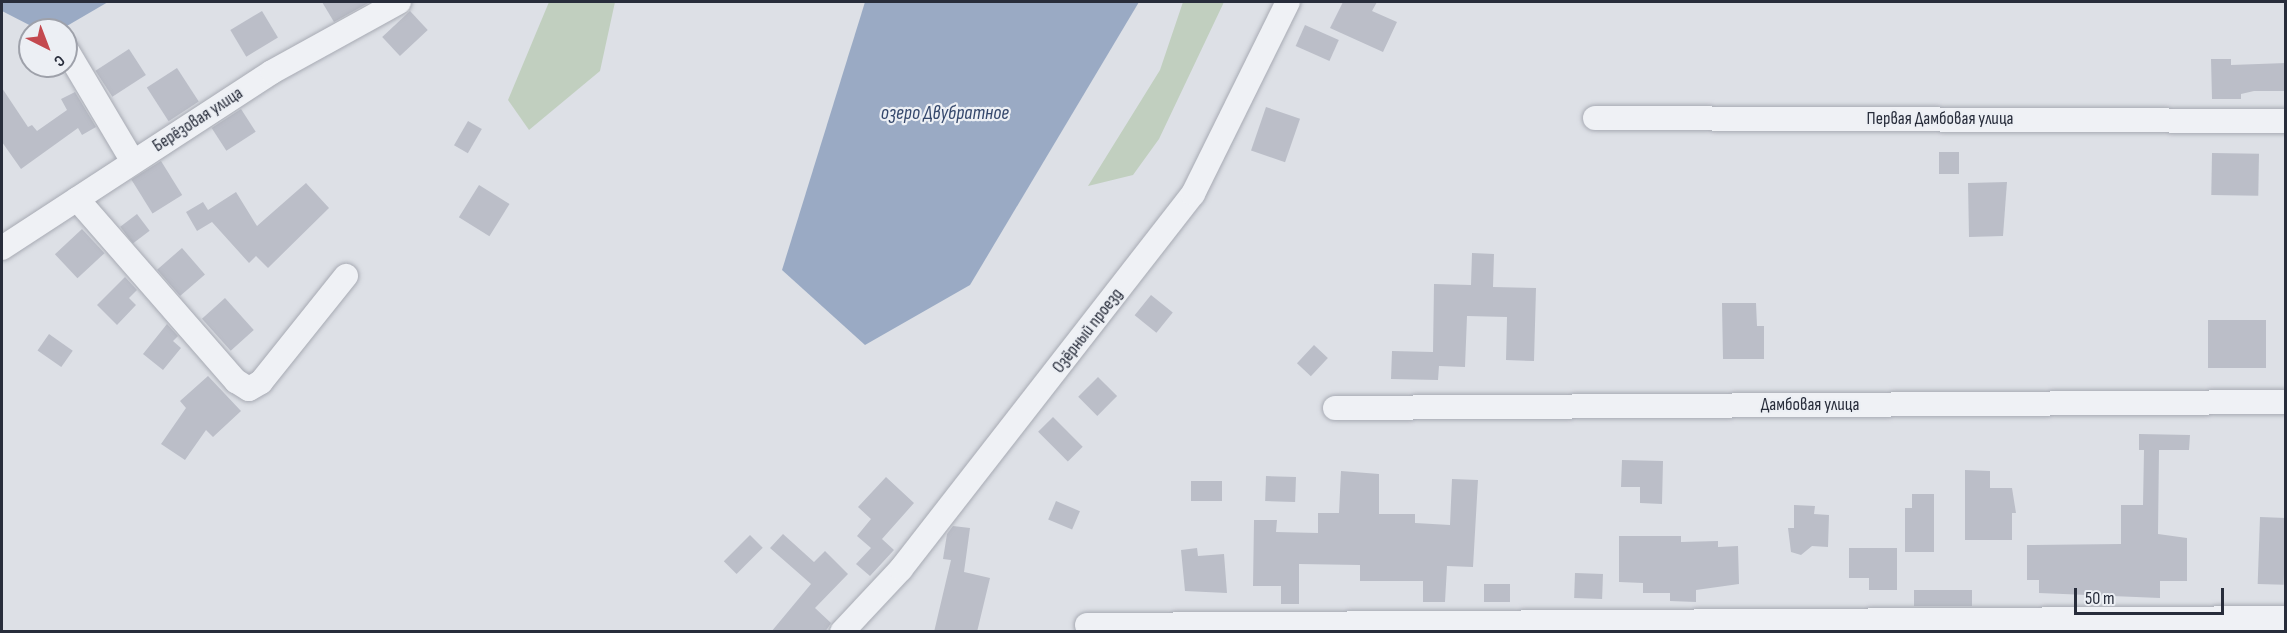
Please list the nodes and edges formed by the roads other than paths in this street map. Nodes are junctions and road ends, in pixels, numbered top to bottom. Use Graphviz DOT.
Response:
graph roads {
  1 [pos="399,2"];
  2 [pos="1288,2"];
  3 [pos="78,69"];
  4 [pos="1595,118"];
  5 [pos="2286,121"];
  6 [pos="134,162"];
  7 [pos="77,199"];
  8 [pos="2,248"];
  9 [pos="346,276"];
  10 [pos="2286,402"];
  11 [pos="1335,408"];
  12 [pos="2286,618"];
  13 [pos="1087,625"];
  14 [pos="849,630"];
  1 -- 6 [label="street, Берёзовая улица"];
  2 -- 14 [label="street, Озёрный проезд"];
  3 -- 6 [label="street"];
  4 -- 5 [label="street, Первая Дамбовая улица"];
  6 -- 7 [label="street, Берёзовая улица"];
  7 -- 8 [label="street, Берёзовая улица"];
  7 -- 9 [label="street"];
  10 -- 11 [label="street, Дамбовая улица"];
  12 -- 13 [label="street"];
}
